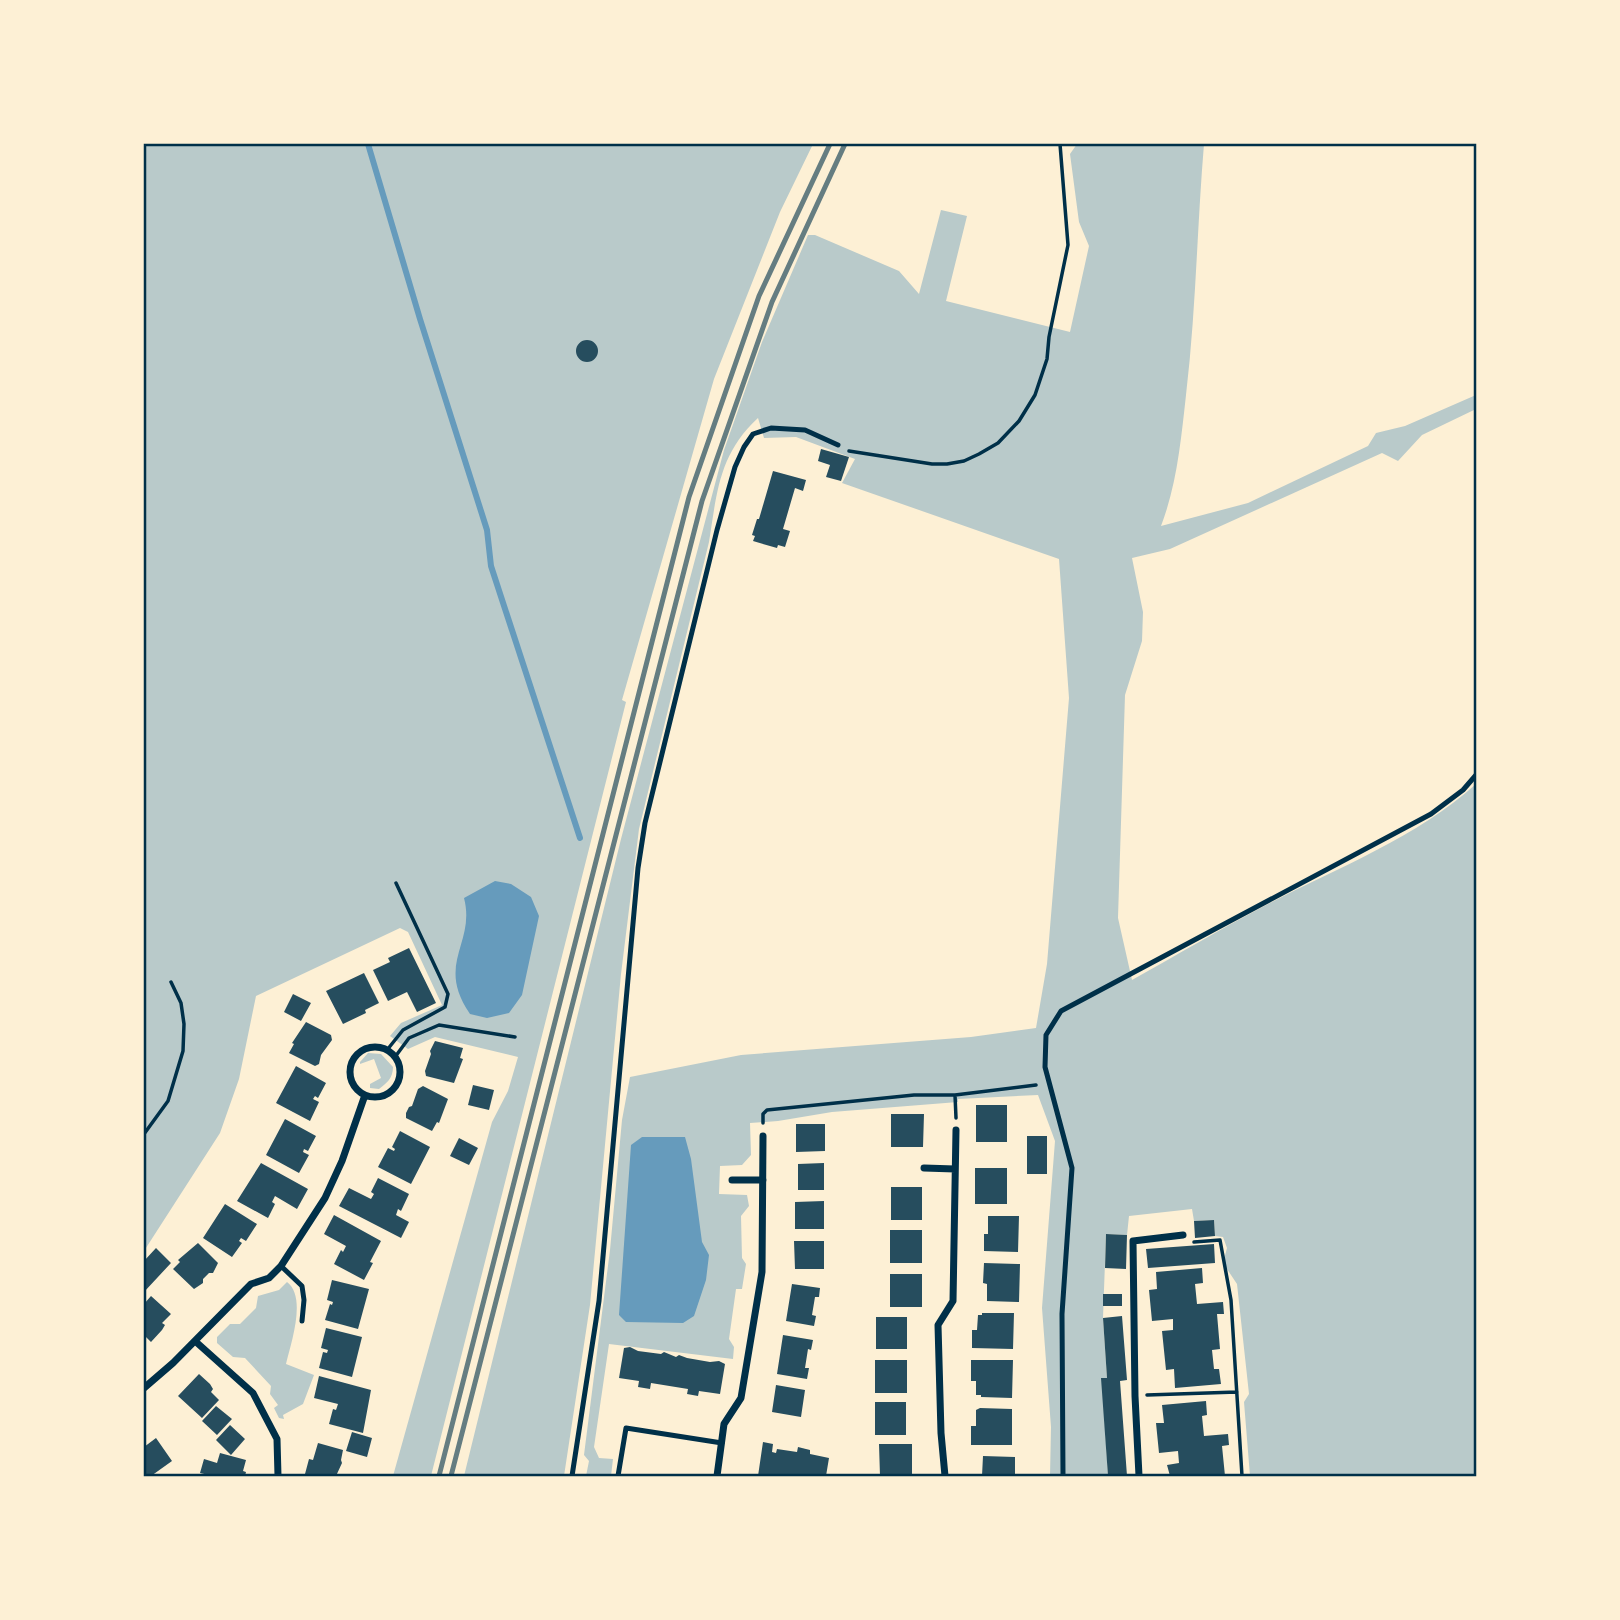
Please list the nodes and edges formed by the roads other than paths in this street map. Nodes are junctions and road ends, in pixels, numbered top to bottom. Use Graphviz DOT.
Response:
graph roads {
  1 [pos="838,445"];
  2 [pos="1476,775"];
  3 [pos="365,1095"];
  4 [pos="956,1130"];
  5 [pos="763,1136"];
  6 [pos="925,1168"];
  7 [pos="956,1169"];
  8 [pos="732,1180"];
  9 [pos="762,1180"];
  10 [pos="1183,1235"];
  11 [pos="281,1266"];
  12 [pos="302,1321"];
  13 [pos="195,1341"];
  14 [pos="144,1388"];
  15 [pos="722,1443"];
  16 [pos="278,1476"];
  17 [pos="572,1476"];
  18 [pos="618,1476"];
  19 [pos="717,1476"];
  20 [pos="944,1476"];
  21 [pos="1063,1476"];
  22 [pos="1139,1476"];
  1 -- 17 [label="lane"];
  2 -- 21 [label="lane"];
  3 -- 3 [label="street"];
  3 -- 11 [label="street"];
  4 -- 7 [label="street"];
  5 -- 9 [label="street"];
  6 -- 7 [label="street"];
  7 -- 20 [label="street"];
  8 -- 9 [label="street"];
  9 -- 15 [label="street"];
  10 -- 22 [label="street"];
  11 -- 12 [label="lane"];
  11 -- 13 [label="street"];
  13 -- 14 [label="street"];
  13 -- 16 [label="street"];
  15 -- 18 [label="lane"];
  15 -- 19 [label="street"];
}
